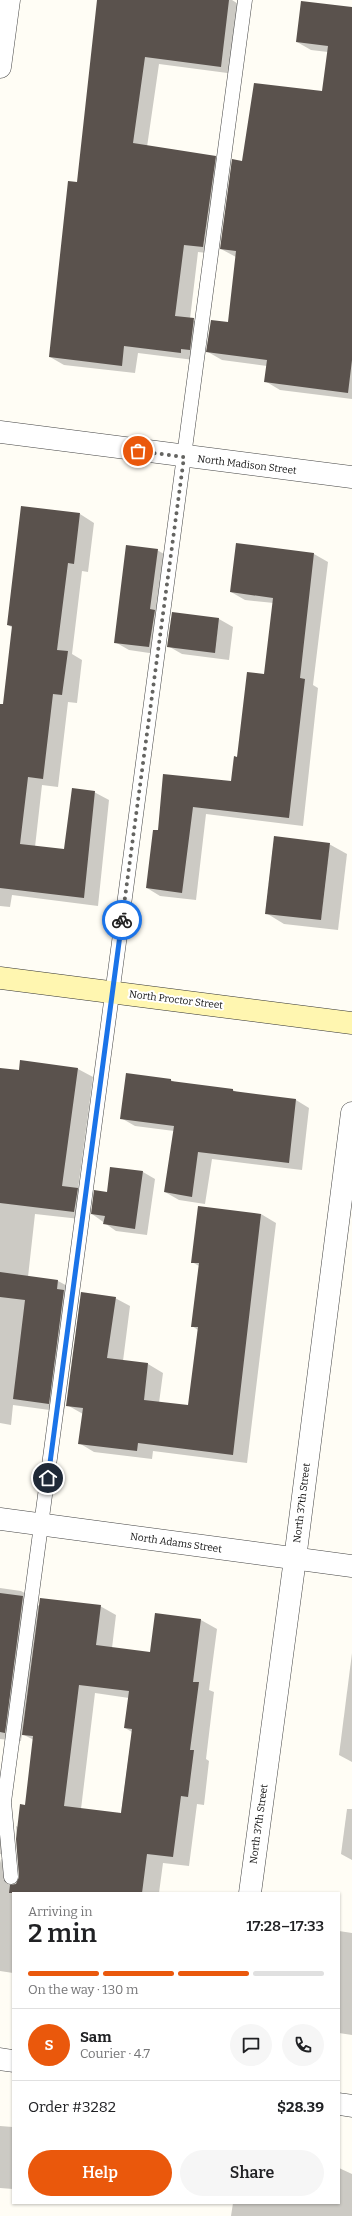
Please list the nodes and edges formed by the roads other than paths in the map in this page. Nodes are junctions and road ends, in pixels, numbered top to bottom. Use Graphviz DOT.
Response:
graph roads {
  1 [pos="9,0"];
  2 [pos="245,0"];
  3 [pos="0,67"];
  4 [pos="0,432"];
  5 [pos="184,457"];
  6 [pos="352,477"];
  7 [pos="0,978"];
  8 [pos="112,992"];
  9 [pos="352,1023"];
  10 [pos="352,1113"];
  11 [pos="0,1519"];
  12 [pos="41,1525"];
  13 [pos="295,1559"];
  14 [pos="352,1566"];
  15 [pos="11,1877"];
  16 [pos="250,1892"];
  17 [pos="0,2060"];
  18 [pos="12,2061"];
  19 [pos="340,2104"];
  20 [pos="352,2106"];
  1 -- 3 [label="street"];
  2 -- 5 [label="lane"];
  4 -- 5 [label="street, North Madison Street"];
  5 -- 6 [label="street, North Madison Street"];
  5 -- 8 [label="lane"];
  7 -- 8 [label="street, North Proctor Street"];
  8 -- 9 [label="street, North Proctor Street"];
  8 -- 12 [label="lane"];
  10 -- 13 [label="street, North 37th Street"];
  11 -- 12 [label="street, North Adams Street"];
  12 -- 13 [label="street, North Adams Street"];
  12 -- 15 [label="lane"];
  13 -- 14 [label="street, North Adams Street"];
  13 -- 16 [label="street, North 37th Street"];
  17 -- 18 [label="street"];
  19 -- 20 [label="street"];
}
